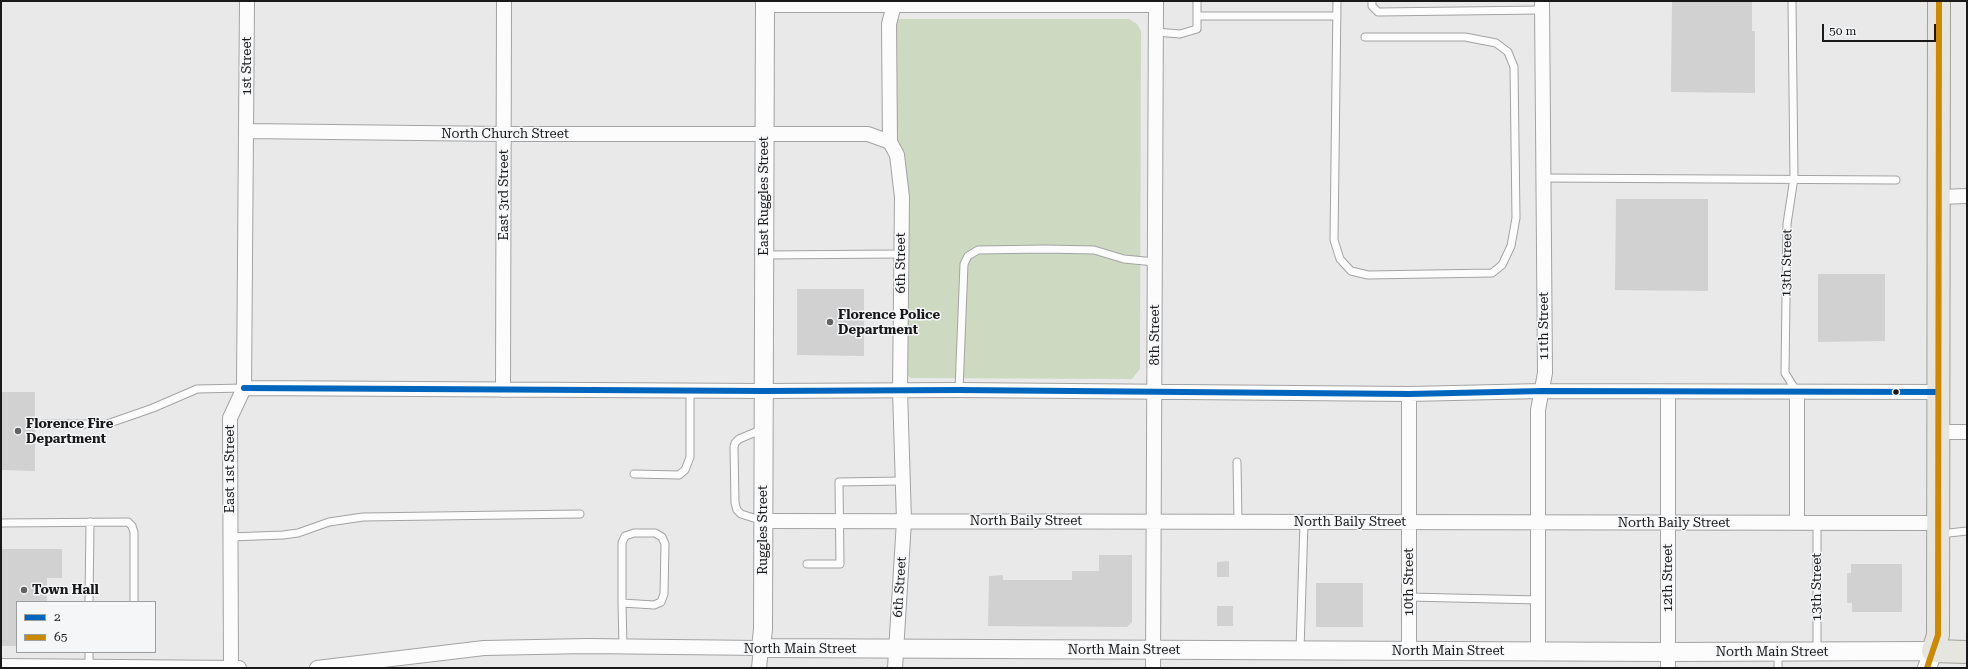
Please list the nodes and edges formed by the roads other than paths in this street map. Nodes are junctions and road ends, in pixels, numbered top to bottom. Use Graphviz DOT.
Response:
graph roads {
  1 [pos="247,1"];
  2 [pos="504,1"];
  3 [pos="1197,1"];
  4 [pos="1337,1"];
  5 [pos="1372,1"];
  6 [pos="1792,1"];
  7 [pos="1939,1"];
  8 [pos="765,3"];
  9 [pos="895,3"];
  10 [pos="1156,3"];
  11 [pos="1542,6"];
  12 [pos="1197,16"];
  13 [pos="1337,16"];
  14 [pos="1156,32"];
  15 [pos="1365,37"];
  16 [pos="246,131"];
  17 [pos="504,134"];
  18 [pos="764,135"];
  19 [pos="890,142"];
  20 [pos="1543,178"];
  21 [pos="1794,178"];
  22 [pos="1896,180"];
  23 [pos="1967,196"];
  24 [pos="1939,197"];
  25 [pos="901,254"];
  26 [pos="764,255"];
  27 [pos="1155,262"];
  28 [pos="244,388"];
  29 [pos="503,390"];
  30 [pos="690,390"];
  31 [pos="900,390"];
  32 [pos="959,390"];
  33 [pos="764,391"];
  34 [pos="1542,391"];
  35 [pos="1155,392"];
  36 [pos="1668,392"];
  37 [pos="1797,392"];
  38 [pos="1938,392"];
  39 [pos="1409,394"];
  40 [pos="42,424"];
  41 [pos="763,429"];
  42 [pos="1938,432"];
  43 [pos="1967,432"];
  44 [pos="1237,462"];
  45 [pos="634,474"];
  46 [pos="902,481"];
  47 [pos="580,514"];
  48 [pos="763,521"];
  49 [pos="840,521"];
  50 [pos="904,521"];
  51 [pos="90,522"];
  52 [pos="1154,522"];
  53 [pos="1238,522"];
  54 [pos="1304,522"];
  55 [pos="1409,522"];
  56 [pos="1538,522"];
  57 [pos="1,523"];
  58 [pos="1668,523"];
  59 [pos="1797,523"];
  60 [pos="1817,523"];
  61 [pos="1938,529"];
  62 [pos="1967,531"];
  63 [pos="230,537"];
  64 [pos="807,564"];
  65 [pos="1409,597"];
  66 [pos="1538,600"];
  67 [pos="89,601"];
  68 [pos="134,601"];
  69 [pos="622,603"];
  70 [pos="623,646"];
  71 [pos="760,648"];
  72 [pos="895,649"];
  73 [pos="1153,650"];
  74 [pos="1300,650"];
  75 [pos="1409,651"];
  76 [pos="1538,651"];
  77 [pos="1816,652"];
  78 [pos="1967,652"];
  79 [pos="89,653"];
  80 [pos="1668,660"];
  81 [pos="1778,660"];
  82 [pos="1930,660"];
  83 [pos="1,666"];
  84 [pos="89,666"];
  85 [pos="141,667"];
  86 [pos="235,668"];
  87 [pos="317,668"];
  88 [pos="759,668"];
  89 [pos="895,668"];
  90 [pos="1153,668"];
  1 -- 16 [label="street, 1st Street"];
  2 -- 17 [label="street, East 3rd Street"];
  3 -- 12 [label="lane"];
  4 -- 13 [label="lane"];
  5 -- 11 [label="lane"];
  6 -- 21 [label="lane, 13th Street"];
  7 -- 24 [label="main road"];
  8 -- 9 [label="street"];
  8 -- 18 [label="street, East Ruggles Street"];
  9 -- 10 [label="street"];
  9 -- 19 [label="street, 6th Street"];
  10 -- 14 [label="street, 8th Street"];
  11 -- 20 [label="street, 11th Street"];
  12 -- 13 [label="lane"];
  12 -- 14 [label="lane"];
  13 -- 15 [label="lane"];
  14 -- 27 [label="street, 8th Street"];
  16 -- 17 [label="street, North Church Street"];
  16 -- 28 [label="street, East 1st Street"];
  17 -- 18 [label="street, North Church Street"];
  17 -- 29 [label="street, East 3rd Street"];
  18 -- 19 [label="street, North Church Street"];
  18 -- 26 [label="street, East Ruggles Street"];
  19 -- 25 [label="street, 6th Street"];
  20 -- 21 [label="lane"];
  20 -- 34 [label="street, 11th Street"];
  21 -- 22 [label="lane"];
  21 -- 37 [label="lane, 13th Street"];
  23 -- 24 [label="street"];
  24 -- 38 [label="main road"];
  25 -- 26 [label="lane"];
  25 -- 31 [label="street, 6th Street"];
  26 -- 33 [label="street, East Ruggles Street"];
  27 -- 32 [label="lane"];
  27 -- 35 [label="street, 8th Street"];
  28 -- 29 [label="street"];
  28 -- 40 [label="lane"];
  28 -- 63 [label="street, East 1st Street"];
  29 -- 30 [label="street"];
  30 -- 33 [label="street"];
  30 -- 45 [label="lane"];
  31 -- 32 [label="street"];
  31 -- 33 [label="street"];
  31 -- 46 [label="street, 6th Street"];
  32 -- 35 [label="street"];
  33 -- 41 [label="street, Ruggles Street"];
  34 -- 36 [label="street"];
  34 -- 39 [label="street"];
  34 -- 56 [label="street, 11th Street"];
  35 -- 39 [label="street"];
  35 -- 52 [label="street, 8th Street"];
  36 -- 37 [label="street"];
  36 -- 58 [label="street, 12th Street"];
  37 -- 38 [label="street"];
  37 -- 59 [label="street"];
  38 -- 42 [label="main road"];
  39 -- 55 [label="street, 10th Street"];
  41 -- 48 [label="street, Ruggles Street"];
  41 -- 48 [label="lane"];
  42 -- 43 [label="street"];
  42 -- 61 [label="main road"];
  44 -- 53 [label="lane"];
  46 -- 49 [label="lane"];
  46 -- 50 [label="street, 6th Street"];
  47 -- 63 [label="lane"];
  48 -- 49 [label="street, North Baily Street"];
  48 -- 71 [label="street, Ruggles Street"];
  49 -- 50 [label="street, North Baily Street"];
  49 -- 64 [label="lane"];
  50 -- 52 [label="street, North Baily Street"];
  50 -- 72 [label="street, 6th Street"];
  51 -- 57 [label="lane"];
  51 -- 67 [label="lane"];
  51 -- 68 [label="lane"];
  52 -- 53 [label="street, North Baily Street"];
  52 -- 73 [label="street, 8th Street"];
  53 -- 54 [label="street, North Baily Street"];
  54 -- 55 [label="street, North Baily Street"];
  54 -- 74 [label="lane"];
  55 -- 56 [label="street, North Baily Street"];
  55 -- 65 [label="street, 10th Street"];
  56 -- 58 [label="street, North Baily Street"];
  56 -- 66 [label="street, 11th Street"];
  58 -- 59 [label="street, North Baily Street"];
  58 -- 80 [label="street, 12th Street"];
  59 -- 60 [label="street, North Baily Street"];
  60 -- 61 [label="street, North Baily Street"];
  60 -- 77 [label="lane, 13th Street"];
  61 -- 62 [label="lane"];
  61 -- 82 [label="main road"];
  63 -- 86 [label="street, East 1st Street"];
  65 -- 66 [label="lane"];
  65 -- 75 [label="street, 10th Street"];
  66 -- 76 [label="street, 11th Street"];
  69 -- 69 [label="lane"];
  69 -- 70 [label="lane"];
  70 -- 71 [label="street, North Main Street"];
  70 -- 87 [label="street, North Main Street"];
  71 -- 72 [label="street, North Main Street"];
  71 -- 88 [label="street, Ruggles Street"];
  72 -- 73 [label="street, North Main Street"];
  72 -- 89 [label="street, 6th Street"];
  73 -- 74 [label="street, North Main Street"];
  73 -- 90 [label="street, 8th Street"];
  74 -- 75 [label="street, North Main Street"];
  75 -- 76 [label="street, North Main Street"];
  76 -- 80 [label="street, North Main Street"];
  77 -- 81 [label="street, North Main Street"];
  77 -- 82 [label="street, North Main Street"];
  78 -- 82 [label="main road"];
  79 -- 84 [label="lane"];
  80 -- 81 [label="street, North Main Street"];
  83 -- 84 [label="street"];
  84 -- 85 [label="street"];
  85 -- 86 [label="street"];
}
